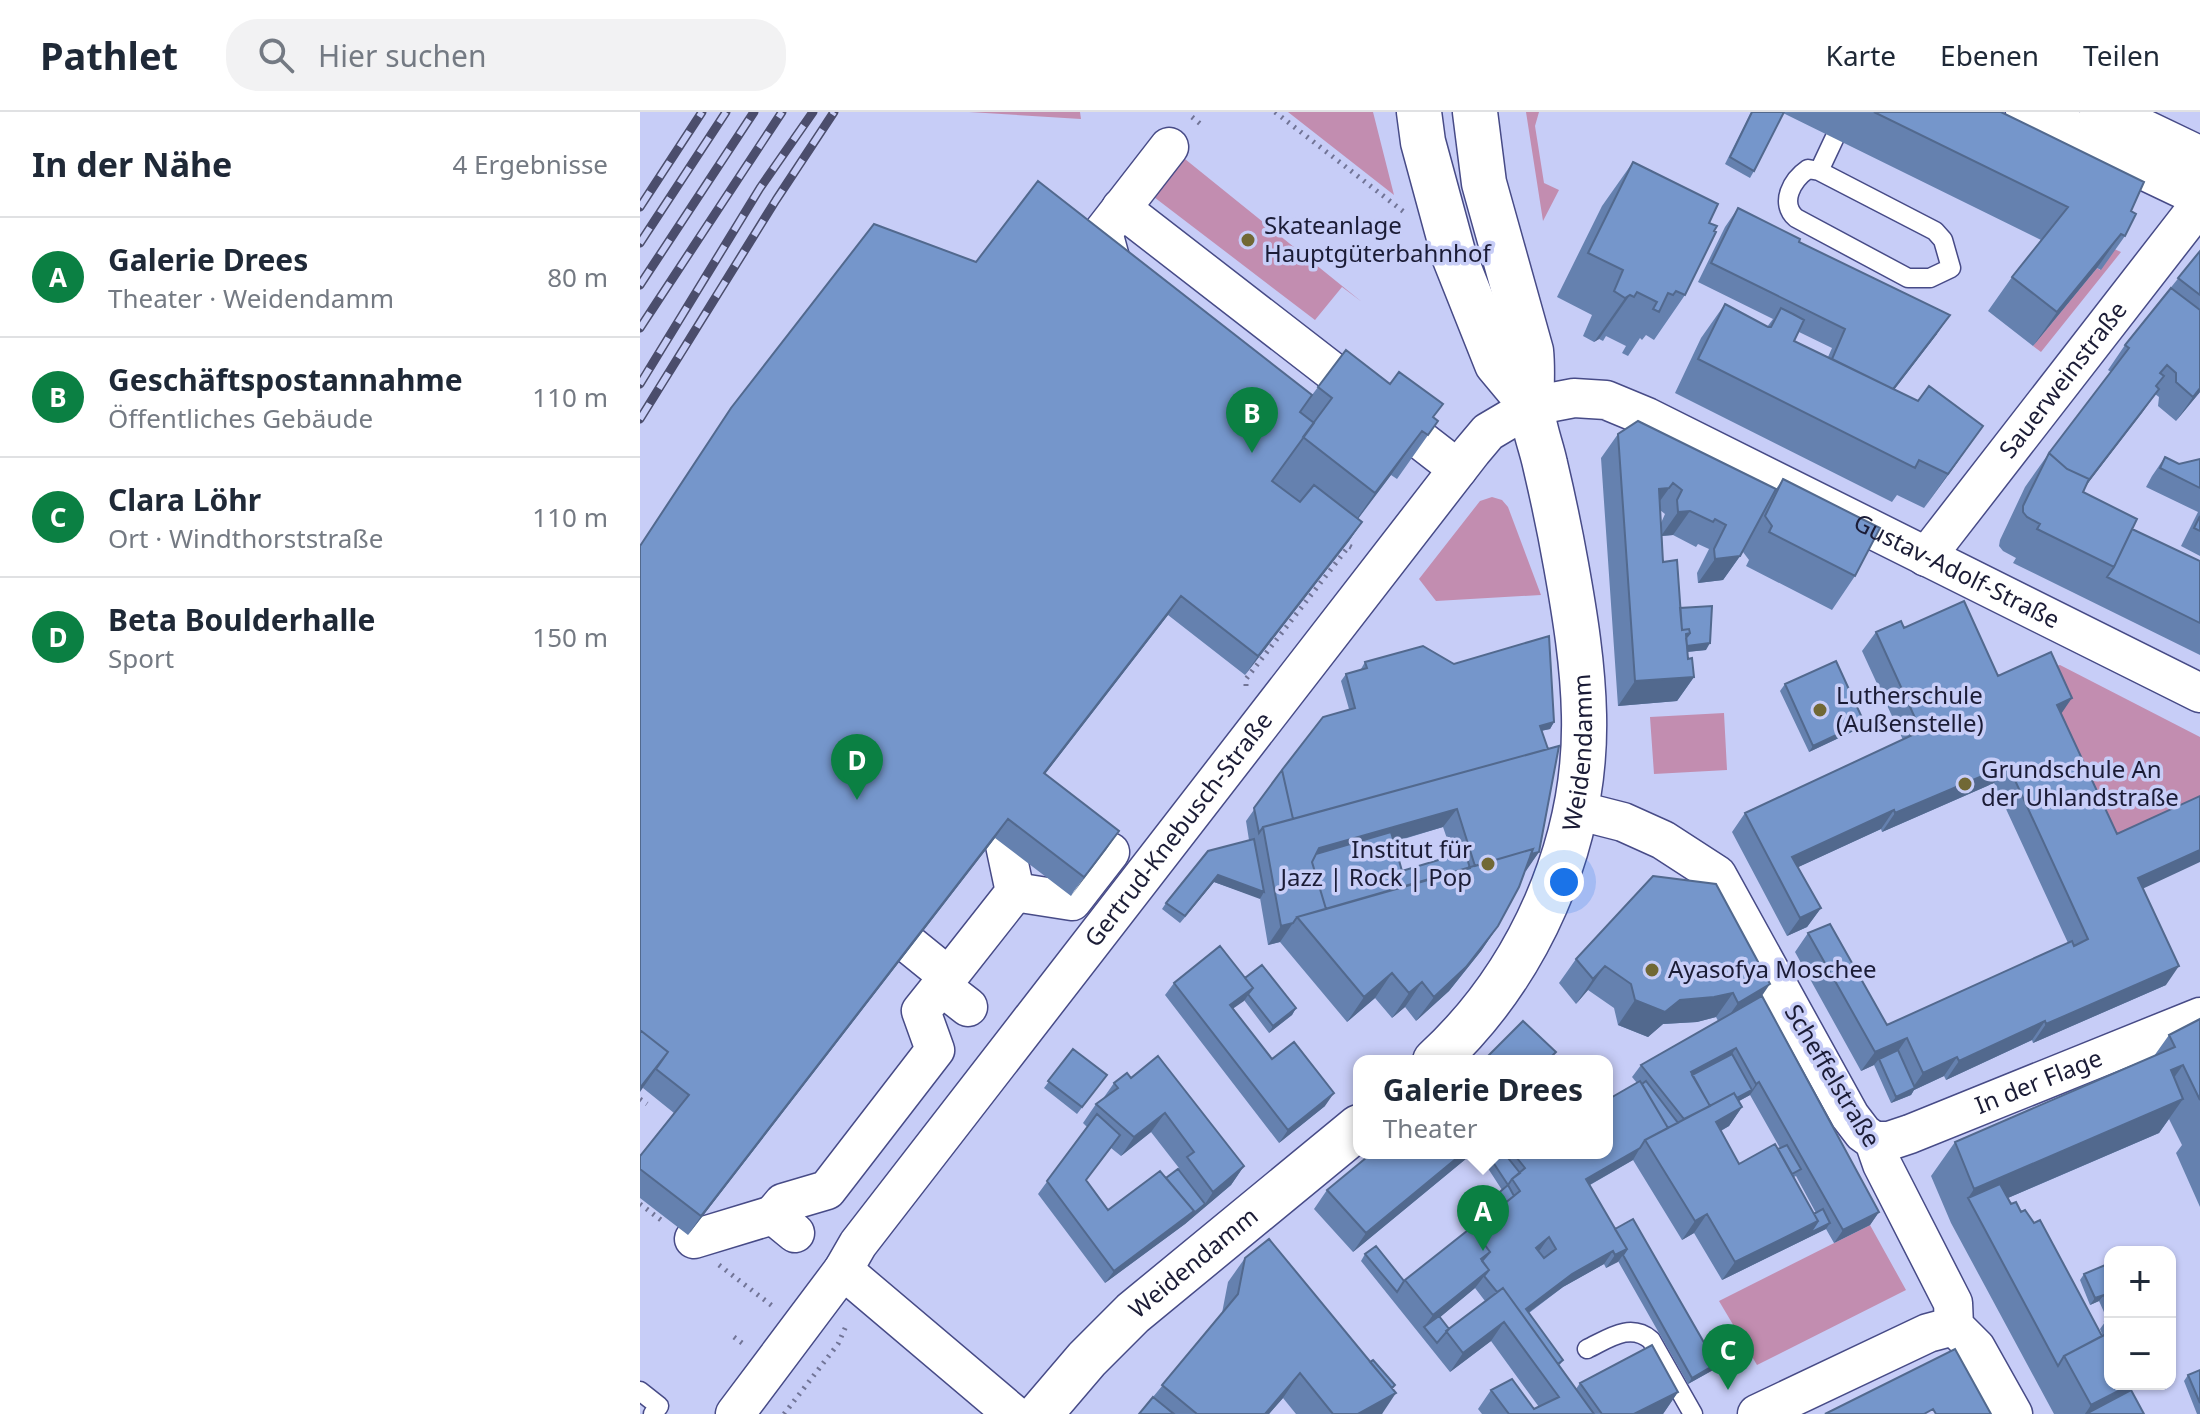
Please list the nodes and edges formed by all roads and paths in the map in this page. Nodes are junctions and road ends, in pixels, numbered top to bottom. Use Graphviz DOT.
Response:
graph roads {
  1 [pos="1275,112"];
  2 [pos="1419,112"];
  3 [pos="1475,112"];
  4 [pos="2028,112"];
  5 [pos="2102,112"];
  6 [pos="1192,117"];
  7 [pos="1203,126"];
  8 [pos="1835,137"];
  9 [pos="1169,147"];
  10 [pos="2200,159"];
  11 [pos="1819,171"];
  12 [pos="2200,194"];
  13 [pos="2200,204"];
  14 [pos="1121,208"];
  15 [pos="1412,218"];
  16 [pos="1113,269"];
  17 [pos="1532,406"];
  18 [pos="1458,469"];
  19 [pos="1349,546"];
  20 [pos="1926,557"];
  21 [pos="1246,691"];
  22 [pos="2200,693"];
  23 [pos="1576,810"];
  24 [pos="1005,845"];
  25 [pos="1110,852"];
  26 [pos="1015,892"];
  27 [pos="911,946"];
  28 [pos="964,1001"];
  29 [pos="2200,1017"];
  30 [pos="1441,1055"];
  31 [pos="640,1099"];
  32 [pos="647,1104"];
  33 [pos="1353,1132"];
  34 [pos="1874,1141"];
  35 [pos="694,1239"];
  36 [pos="843,1270"];
  37 [pos="1954,1326"];
  38 [pos="800,1327"];
  39 [pos="1587,1349"];
  40 [pos="640,1391"];
  41 [pos="653,1414"];
  42 [pos="735,1414"];
  43 [pos="1013,1414"];
  44 [pos="1040,1414"];
  45 [pos="1693,1414"];
  46 [pos="1757,1414"];
  47 [pos="2013,1414"];
  1 -- 15 [label="path"];
  2 -- 17 [label="main road, Weidendamm"];
  3 -- 17 [label="main road, Weidendamm"];
  4 -- 12 [label="main road"];
  5 -- 10 [label="main road"];
  6 -- 7 [label="path"];
  8 -- 11 [label="lane"];
  9 -- 14 [label="street"];
  11 -- 11 [label="lane"];
  13 -- 20 [label="street, Sauerweinstraße"];
  14 -- 16 [label="street"];
  14 -- 18 [label="street"];
  17 -- 18 [label="street, Gertrud-Knebusch-Straße"];
  17 -- 20 [label="street, Gustav-Adolf-Straße"];
  17 -- 23 [label="main road, Weidendamm"];
  18 -- 36 [label="street, Gertrud-Knebusch-Straße"];
  19 -- 21 [label="path"];
  20 -- 22 [label="street, Gustav-Adolf-Straße"];
  23 -- 30 [label="main road, Weidendamm"];
  23 -- 34 [label="street, Scheffelstraße"];
  24 -- 26 [label="street"];
  25 -- 26 [label="street"];
  26 -- 28 [label="street"];
  27 -- 28 [label="street"];
  28 -- 35 [label="street"];
  29 -- 34 [label="street, In der Flage"];
  31 -- 32 [label="path"];
  33 -- 44 [label="main road, Weidendamm"];
  34 -- 37 [label="street, Scheffelstraße"];
  35 -- 38 [label="path"];
  36 -- 38 [label="street, Gertrud-Knebusch-Straße"];
  36 -- 43 [label="street"];
  37 -- 46 [label="street"];
  37 -- 47 [label="street, Scheffelstraße"];
  38 -- 42 [label="street, Gertrud-Knebusch-Straße"];
  39 -- 45 [label="lane"];
  40 -- 41 [label="lane"];
}
